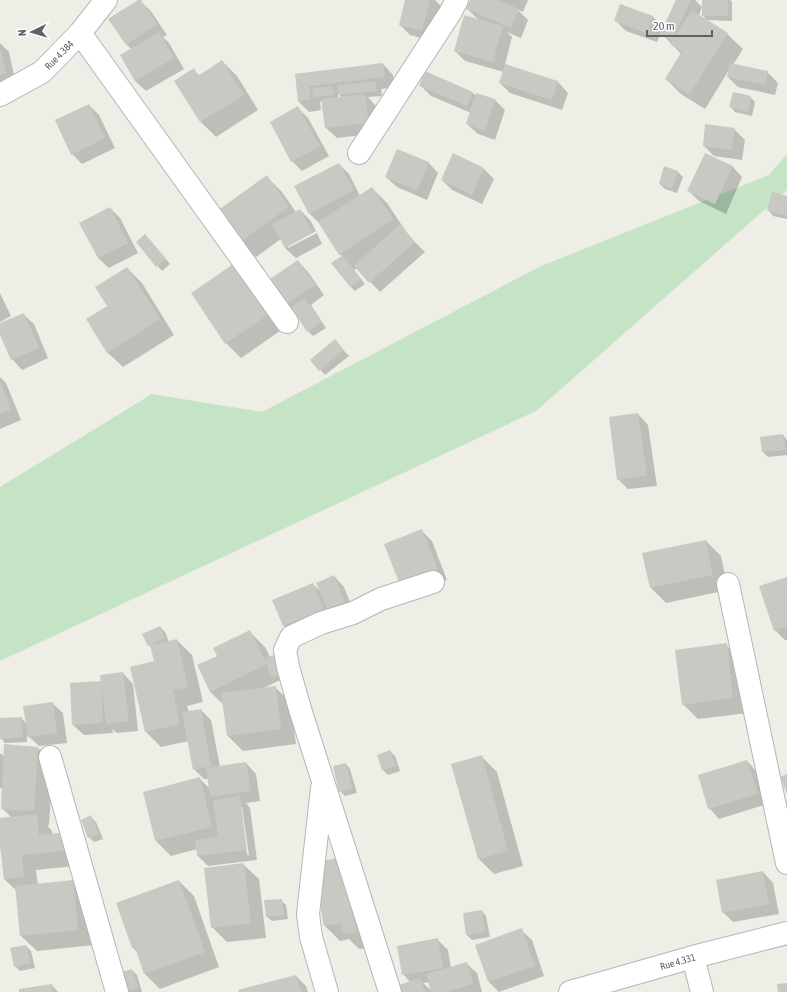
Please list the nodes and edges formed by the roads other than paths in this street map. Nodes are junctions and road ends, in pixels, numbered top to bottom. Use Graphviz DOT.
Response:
graph roads {
  1 [pos="106,0"];
  2 [pos="457,0"];
  3 [pos="80,33"];
  4 [pos="0,95"];
  5 [pos="359,152"];
  6 [pos="287,322"];
  7 [pos="433,582"];
  8 [pos="728,584"];
  9 [pos="50,757"];
  10 [pos="323,781"];
  11 [pos="787,863"];
  12 [pos="787,933"];
  13 [pos="693,957"];
  14 [pos="117,992"];
  15 [pos="327,992"];
  16 [pos="390,992"];
  17 [pos="570,992"];
  18 [pos="702,992"];
  1 -- 3 [label="street, Rue 4.384"];
  2 -- 5 [label="street"];
  3 -- 4 [label="street, Rue 4.384"];
  3 -- 6 [label="street"];
  7 -- 10 [label="street"];
  8 -- 11 [label="street"];
  9 -- 14 [label="street"];
  10 -- 15 [label="street"];
  10 -- 16 [label="street"];
  12 -- 13 [label="street, Rue 4.331"];
  13 -- 17 [label="street, Rue 4.331"];
  13 -- 18 [label="street"];
}
